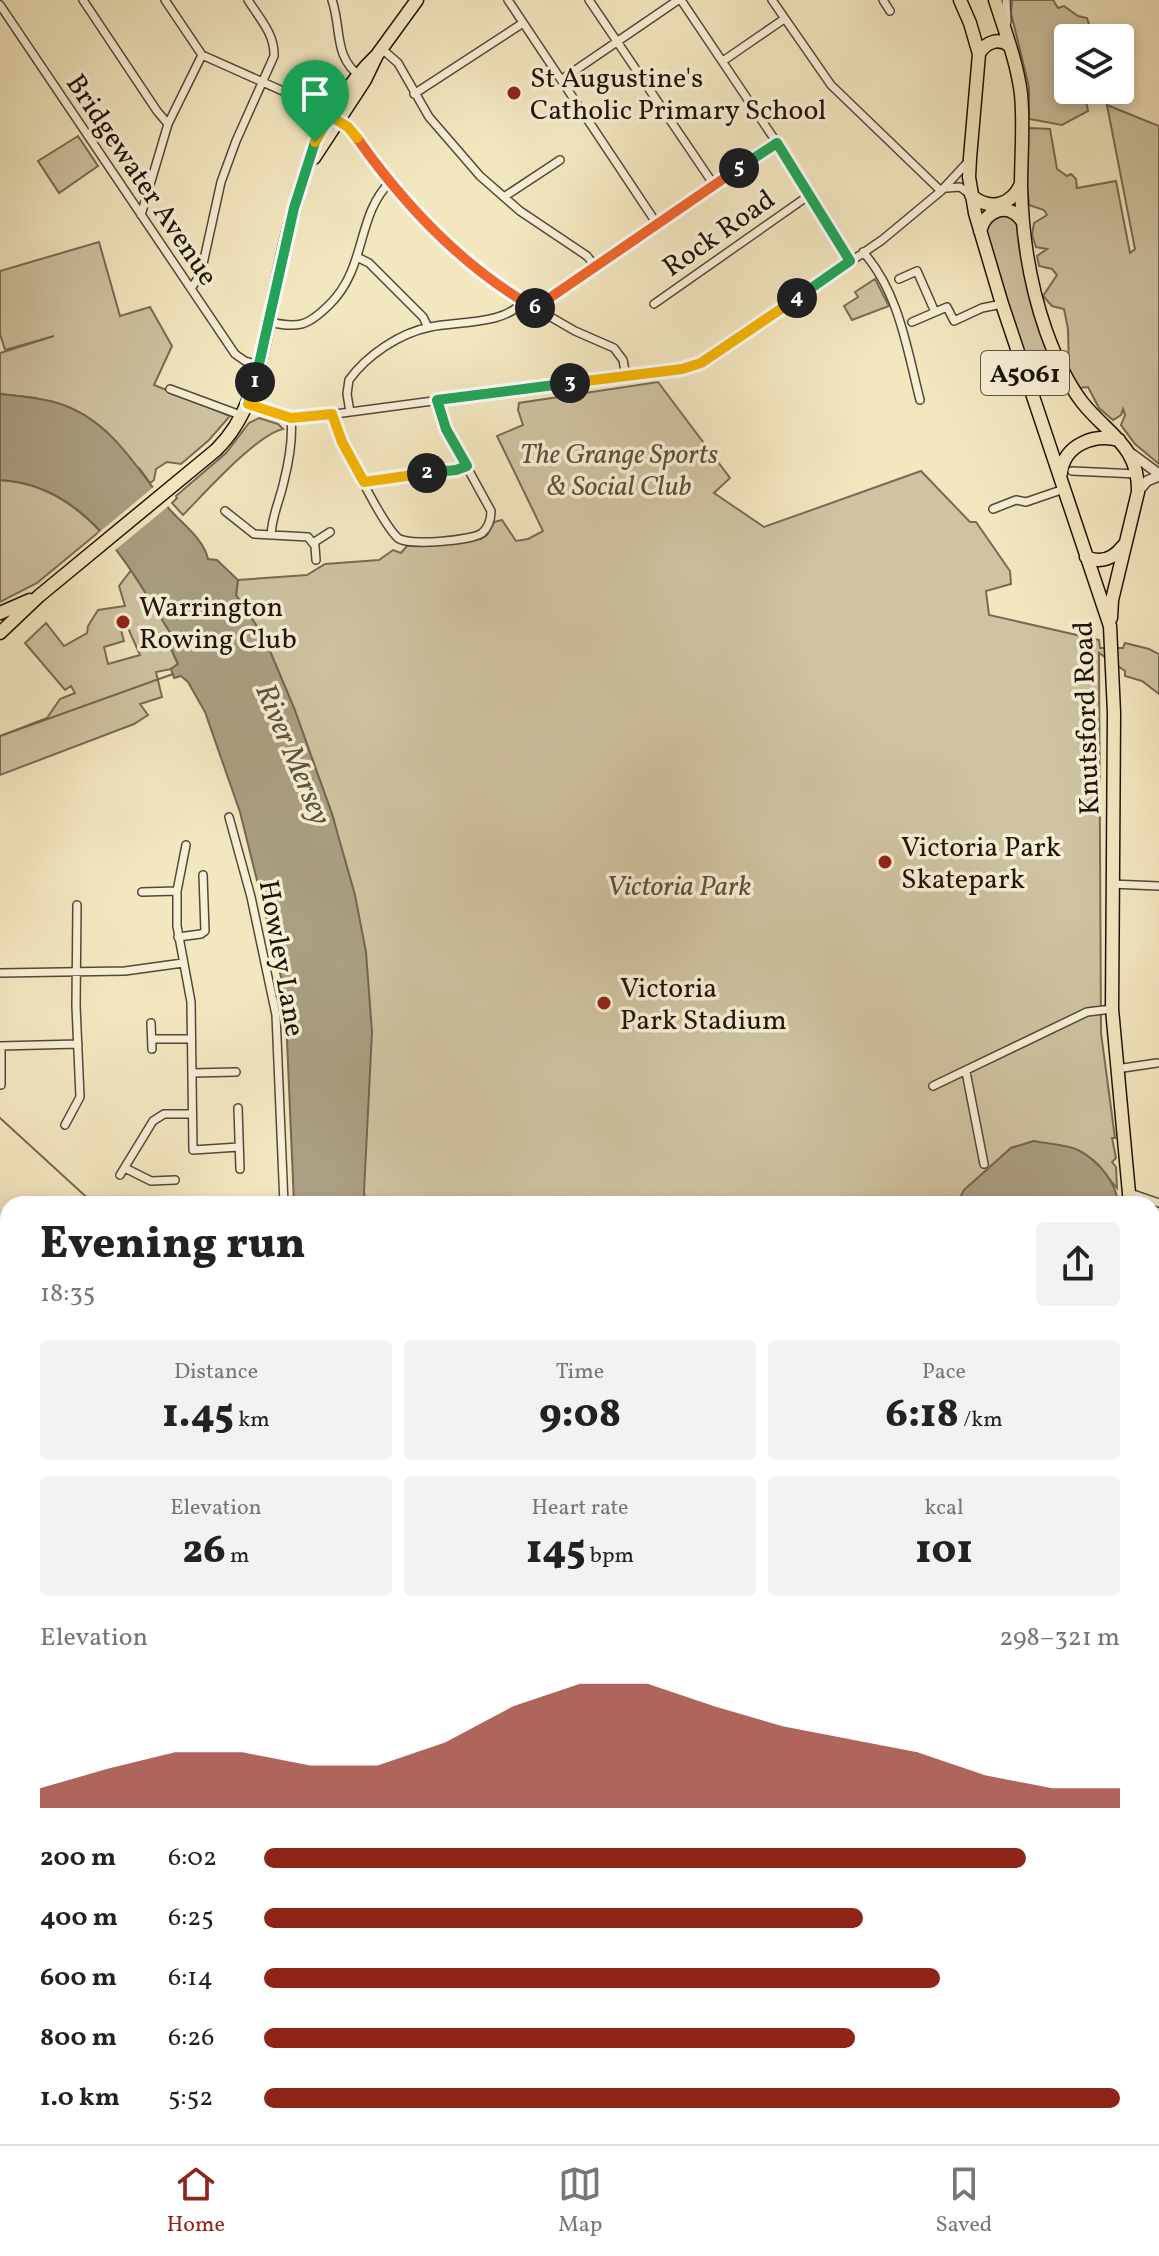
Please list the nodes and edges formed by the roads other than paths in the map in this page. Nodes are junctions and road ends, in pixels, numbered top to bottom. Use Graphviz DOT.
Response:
graph roads {
  1 [pos="83,0"];
  2 [pos="165,0"];
  3 [pos="248,0"];
  4 [pos="332,0"];
  5 [pos="417,0"];
  6 [pos="508,0"];
  7 [pos="589,0"];
  8 [pos="679,0"];
  9 [pos="772,0"];
  10 [pos="883,0"];
  11 [pos="960,0"];
  12 [pos="995,0"];
  13 [pos="1006,0"];
  14 [pos="0,5"];
  15 [pos="890,11"];
  16 [pos="784,19"];
  17 [pos="523,23"];
  18 [pos="617,42"];
  19 [pos="1009,42"];
  20 [pos="380,52"];
  21 [pos="979,54"];
  22 [pos="202,55"];
  23 [pos="723,61"];
  24 [pos="362,77"];
  25 [pos="561,80"];
  26 [pos="263,82"];
  27 [pos="414,94"];
  28 [pos="330,115"];
  29 [pos="168,124"];
  30 [pos="777,143"];
  31 [pos="970,158"];
  32 [pos="560,160"];
  33 [pos="390,182"];
  34 [pos="1021,184"];
  35 [pos="714,185"];
  36 [pos="941,191"];
  37 [pos="971,195"];
  38 [pos="808,196"];
  39 [pos="504,197"];
  40 [pos="141,215"];
  41 [pos="1023,222"];
  42 [pos="657,224"];
  43 [pos="980,231"];
  44 [pos="863,252"];
  45 [pos="357,257"];
  46 [pos="850,261"];
  47 [pos="595,266"];
  48 [pos="899,279"];
  49 [pos="191,289"];
  50 [pos="523,301"];
  51 [pos="654,304"];
  52 [pos="1002,304"];
  53 [pos="537,309"];
  54 [pos="935,312"];
  55 [pos="268,322"];
  56 [pos="912,322"];
  57 [pos="428,327"];
  58 [pos="259,365"];
  59 [pos="626,376"];
  60 [pos="170,389"];
  61 [pos="437,400"];
  62 [pos="920,400"];
  63 [pos="245,410"];
  64 [pos="350,412"];
  65 [pos="332,414"];
  66 [pos="291,418"];
  67 [pos="1123,444"];
  68 [pos="467,466"];
  69 [pos="1066,474"];
  70 [pos="1137,474"];
  71 [pos="1159,475"];
  72 [pos="364,482"];
  73 [pos="1064,489"];
  74 [pos="1138,492"];
  75 [pos="239,507"];
  76 [pos="993,509"];
  77 [pos="330,532"];
  78 [pos="271,535"];
  79 [pos="313,543"];
  80 [pos="1125,543"];
  81 [pos="1086,557"];
  82 [pos="316,560"];
  83 [pos="39,596"];
  84 [pos="0,613"];
  85 [pos="1110,626"];
  86 [pos="0,633"];
  87 [pos="229,817"];
  88 [pos="186,845"];
  89 [pos="203,875"];
  90 [pos="1111,884"];
  91 [pos="1159,886"];
  92 [pos="177,891"];
  93 [pos="142,892"];
  94 [pos="77,905"];
  95 [pos="178,937"];
  96 [pos="183,963"];
  97 [pos="76,972"];
  98 [pos="0,973"];
  99 [pos="1112,1009"];
  100 [pos="151,1023"];
  101 [pos="152,1039"];
  102 [pos="191,1039"];
  103 [pos="78,1044"];
  104 [pos="0,1046"];
  105 [pos="152,1049"];
  106 [pos="1157,1063"];
  107 [pos="1116,1069"];
  108 [pos="236,1072"];
  109 [pos="966,1072"];
  110 [pos="192,1073"];
  111 [pos="1,1085"];
  112 [pos="933,1086"];
  113 [pos="238,1108"];
  114 [pos="192,1114"];
  115 [pos="65,1125"];
  116 [pos="239,1147"];
  117 [pos="984,1164"];
  118 [pos="240,1169"];
  119 [pos="175,1180"];
  120 [pos="284,1196"];
  121 [pos="1130,1196"];
  1 -- 29 [label="street"];
  2 -- 22 [label="street"];
  3 -- 26 [label="street"];
  4 -- 24 [label="street"];
  5 -- 20 [label="main road"];
  6 -- 17 [label="street"];
  7 -- 18 [label="street"];
  8 -- 18 [label="street"];
  8 -- 23 [label="street"];
  9 -- 16 [label="street"];
  10 -- 15 [label="street"];
  11 -- 21 [label="main road, Knutsford Road / A5061"];
  12 -- 19 [label="main road, A5061"];
  13 -- 19 [label="street"];
  14 -- 40 [label="street, Bridgewater Avenue"];
  16 -- 23 [label="street"];
  16 -- 36 [label="street"];
  17 -- 25 [label="street"];
  17 -- 27 [label="street"];
  18 -- 25 [label="street"];
  18 -- 35 [label="street"];
  19 -- 21 [label="main road"];
  19 -- 34 [label="main road, A5061"];
  20 -- 24 [label="main road"];
  20 -- 27 [label="street"];
  21 -- 31 [label="main road, Knutsford Road / A5061"];
  22 -- 26 [label="street"];
  22 -- 29 [label="street"];
  23 -- 30 [label="street"];
  24 -- 28 [label="main road"];
  25 -- 42 [label="street"];
  26 -- 28 [label="street"];
  26 -- 49 [label="street"];
  27 -- 39 [label="street"];
  28 -- 33 [label="street"];
  28 -- 55 [label="main road"];
  29 -- 40 [label="street"];
  30 -- 35 [label="street"];
  30 -- 38 [label="street"];
  31 -- 36 [label="street"];
  31 -- 37 [label="main road, Knutsford Road / A5061"];
  32 -- 39 [label="street"];
  33 -- 45 [label="street"];
  33 -- 50 [label="street"];
  34 -- 37 [label="main road"];
  34 -- 41 [label="main road, A5061"];
  35 -- 42 [label="street"];
  36 -- 37 [label="street"];
  36 -- 44 [label="street"];
  37 -- 43 [label="main road, Knutsford Road / A5061"];
  38 -- 46 [label="street"];
  38 -- 51 [label="street, Rock Road"];
  39 -- 47 [label="street"];
  40 -- 49 [label="street, Bridgewater Avenue"];
  41 -- 43 [label="main road"];
  41 -- 67 [label="main road, A5061"];
  42 -- 47 [label="street"];
  43 -- 52 [label="main road, Knutsford Road / A5061"];
  44 -- 46 [label="street"];
  44 -- 62 [label="street"];
  45 -- 55 [label="street"];
  45 -- 57 [label="street"];
  46 -- 59 [label="street"];
  47 -- 53 [label="street"];
  48 -- 54 [label="street"];
  49 -- 58 [label="street, Bridgewater Avenue"];
  50 -- 53 [label="street"];
  50 -- 57 [label="street"];
  52 -- 54 [label="street"];
  52 -- 69 [label="main road, Knutsford Road / A5061"];
  53 -- 59 [label="street"];
  54 -- 56 [label="street"];
  55 -- 58 [label="main road"];
  57 -- 64 [label="street"];
  58 -- 63 [label="main road"];
  59 -- 61 [label="street"];
  60 -- 63 [label="street"];
  61 -- 64 [label="street"];
  61 -- 68 [label="street"];
  63 -- 66 [label="street"];
  63 -- 83 [label="main road"];
  64 -- 65 [label="street"];
  65 -- 66 [label="street"];
  65 -- 72 [label="street"];
  66 -- 78 [label="street"];
  67 -- 69 [label="main road"];
  67 -- 70 [label="main road, A5061"];
  67 -- 71 [label="street"];
  68 -- 72 [label="street"];
  68 -- 72 [label="street"];
  69 -- 70 [label="street"];
  69 -- 73 [label="main road, Knutsford Road / A5061"];
  70 -- 74 [label="main road, A5061"];
  71 -- 74 [label="street"];
  73 -- 76 [label="street"];
  73 -- 81 [label="main road, Knutsford Road / A5061"];
  74 -- 80 [label="main road, A5061"];
  75 -- 78 [label="street"];
  77 -- 79 [label="street"];
  78 -- 79 [label="street"];
  79 -- 82 [label="street"];
  80 -- 81 [label="main road"];
  80 -- 85 [label="main road, A5061"];
  81 -- 85 [label="main road, Knutsford Road / A5061"];
  83 -- 84 [label="main road"];
  83 -- 86 [label="main road"];
  85 -- 90 [label="main road, Knutsford Road / A5061"];
  87 -- 120 [label="street, Howley Lane"];
  88 -- 92 [label="street"];
  89 -- 95 [label="street"];
  90 -- 91 [label="street"];
  90 -- 99 [label="main road, Knutsford Road / A5061"];
  92 -- 93 [label="street"];
  92 -- 95 [label="street"];
  94 -- 97 [label="street"];
  95 -- 96 [label="street"];
  96 -- 97 [label="street"];
  96 -- 102 [label="street"];
  97 -- 98 [label="street"];
  97 -- 103 [label="street"];
  99 -- 107 [label="main road, Knutsford Road / A5061"];
  99 -- 109 [label="street"];
  100 -- 101 [label="street"];
  101 -- 102 [label="street"];
  101 -- 105 [label="street"];
  102 -- 110 [label="street"];
  103 -- 104 [label="street"];
  103 -- 115 [label="street"];
  104 -- 111 [label="street"];
  106 -- 107 [label="street"];
  107 -- 121 [label="main road, Knutsford Road / A5061"];
  108 -- 110 [label="street"];
  109 -- 112 [label="street"];
  109 -- 117 [label="street"];
  110 -- 114 [label="street"];
  113 -- 116 [label="street"];
  114 -- 116 [label="street"];
  114 -- 119 [label="street"];
  116 -- 118 [label="street"];
}
